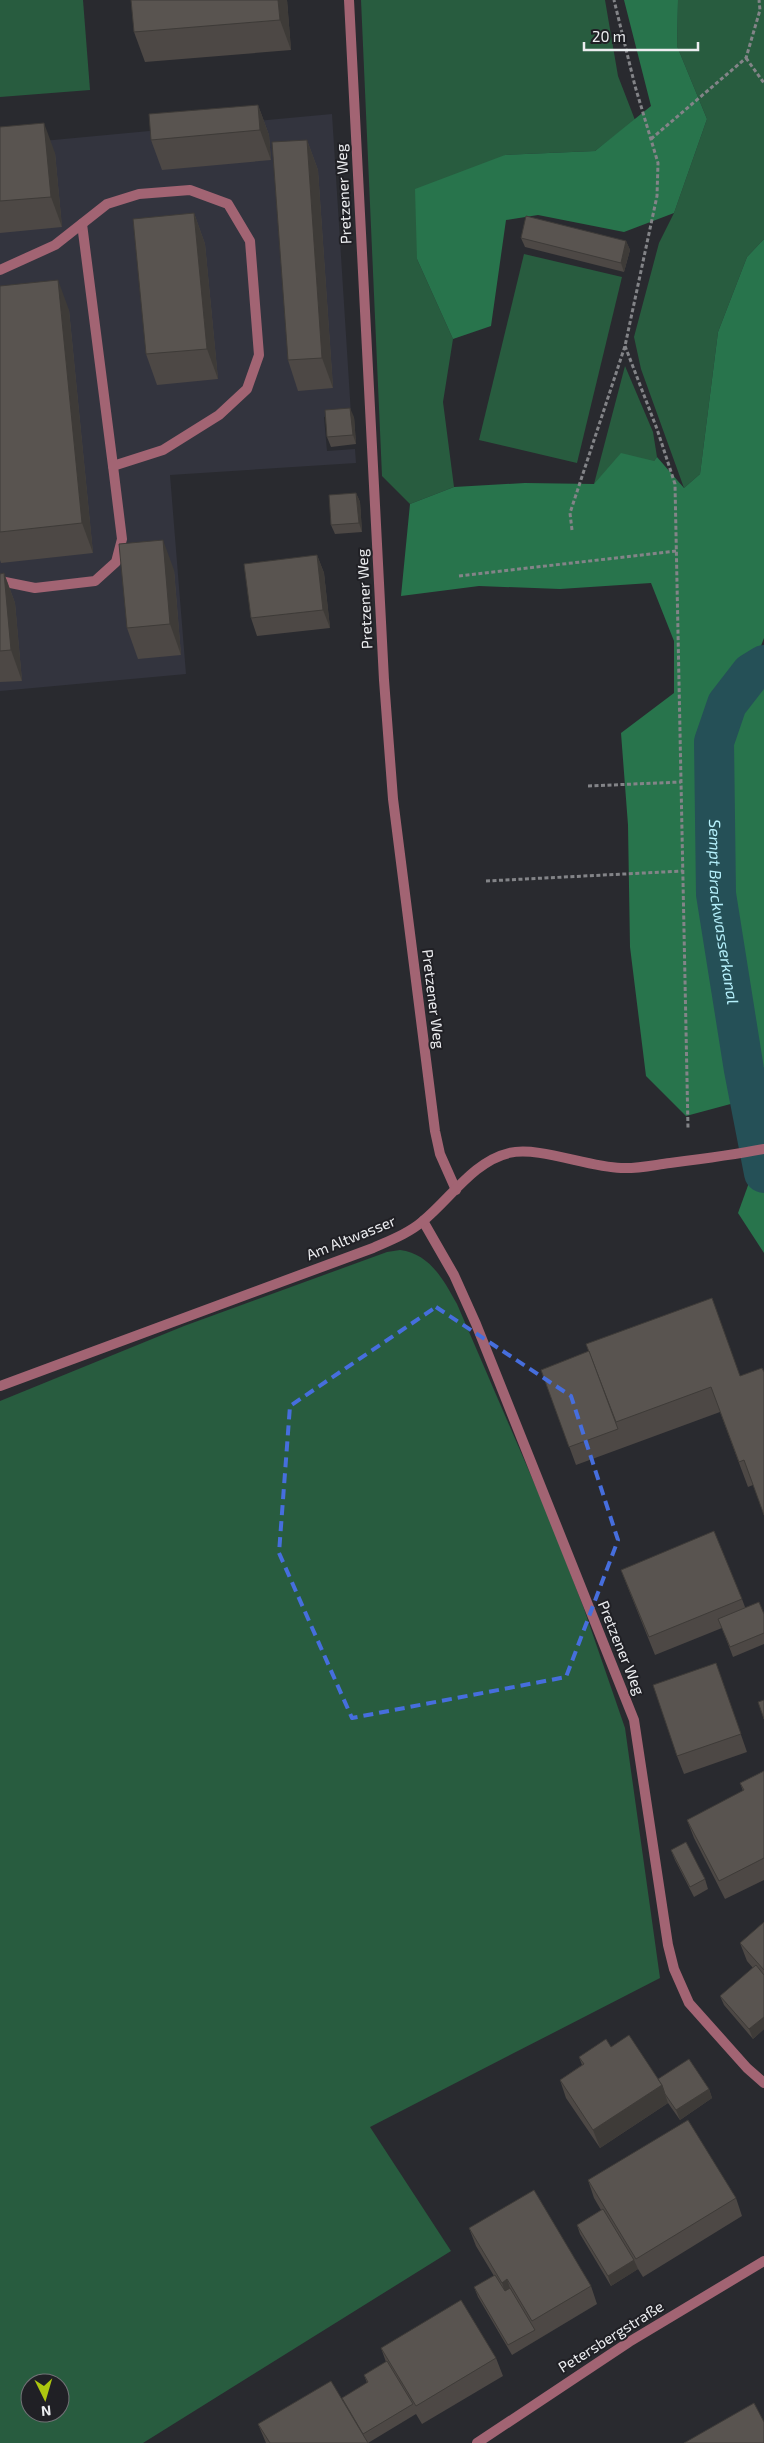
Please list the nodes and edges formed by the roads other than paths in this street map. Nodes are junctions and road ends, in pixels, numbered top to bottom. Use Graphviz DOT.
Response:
graph roads {
  1 [pos="349,0"];
  2 [pos="82,224"];
  3 [pos="0,270"];
  4 [pos="113,466"];
  5 [pos="0,581"];
  6 [pos="764,1149"];
  7 [pos="456,1190"];
  8 [pos="423,1221"];
  9 [pos="0,1386"];
  10 [pos="764,2083"];
  11 [pos="764,2261"];
  12 [pos="476,2443"];
  1 -- 7 [label="street, Pretzener Weg"];
  2 -- 3 [label="street"];
  2 -- 4 [label="street"];
  2 -- 4 [label="street"];
  4 -- 5 [label="street"];
  6 -- 7 [label="street, Am Altwasser"];
  7 -- 8 [label="street, Am Altwasser"];
  8 -- 9 [label="street, Am Altwasser"];
  8 -- 10 [label="street, Pretzener Weg"];
  11 -- 12 [label="street, Petersbergstraße"];
}
